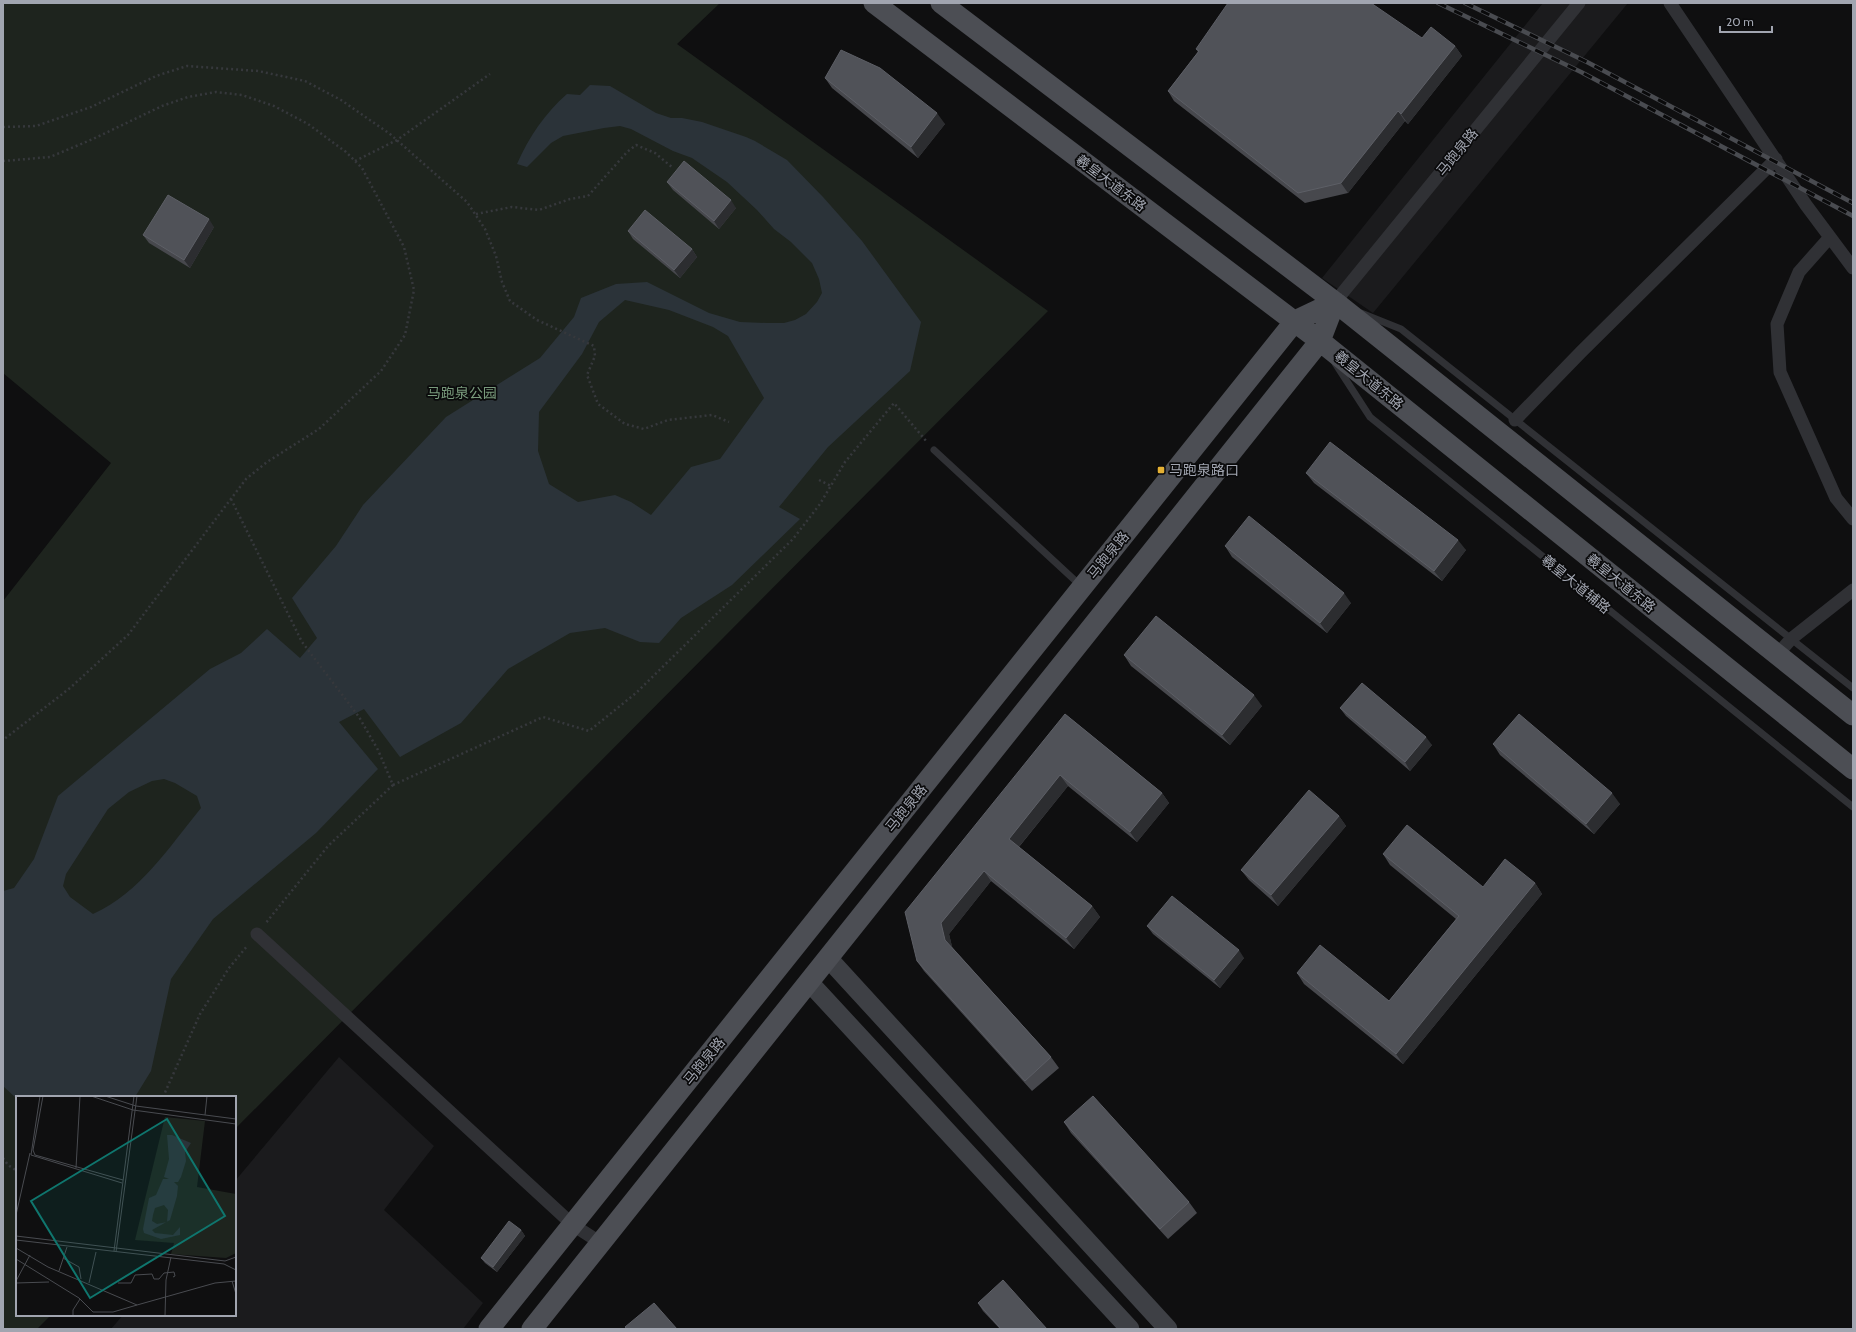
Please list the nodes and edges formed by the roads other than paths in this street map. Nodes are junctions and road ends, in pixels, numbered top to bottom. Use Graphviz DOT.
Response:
graph roads {
  1 [pos="874,3"];
  2 [pos="941,3"];
  3 [pos="1579,3"];
  4 [pos="1670,3"];
  5 [pos="1776,160"];
  6 [pos="1830,237"];
  7 [pos="1853,268"];
  8 [pos="1335,302"];
  9 [pos="1294,321"];
  10 [pos="1320,341"];
  11 [pos="1515,420"];
  12 [pos="934,450"];
  13 [pos="1853,518"];
  14 [pos="1082,587"];
  15 [pos="1853,590"];
  16 [pos="1791,639"];
  17 [pos="1777,655"];
  18 [pos="1853,688"];
  19 [pos="1853,716"];
  20 [pos="1853,769"];
  21 [pos="1853,807"];
  22 [pos="257,934"];
  23 [pos="828,958"];
  24 [pos="809,982"];
  25 [pos="573,1225"];
  26 [pos="601,1242"];
  27 [pos="489,1329"];
  28 [pos="532,1329"];
  29 [pos="1130,1329"];
  30 [pos="1168,1329"];
  1 -- 9 [label="main road, 羲皇大道东路"];
  2 -- 8 [label="main road"];
  3 -- 8 [label="street, 马跑泉路"];
  4 -- 5 [label="street"];
  5 -- 6 [label="street"];
  5 -- 11 [label="street"];
  6 -- 7 [label="street"];
  6 -- 13 [label="street"];
  8 -- 9 [label="main road, 马跑泉路"];
  8 -- 10 [label="main road, 马跑泉路"];
  8 -- 11 [label="lane"];
  8 -- 17 [label="main road"];
  9 -- 10 [label="main road, 羲皇大道东路"];
  9 -- 14 [label="main road, 马跑泉路"];
  10 -- 20 [label="main road, 羲皇大道东路"];
  10 -- 21 [label="lane, 羲皇大道辅路"];
  10 -- 23 [label="main road, 马跑泉路"];
  11 -- 16 [label="lane"];
  12 -- 14 [label="lane"];
  14 -- 25 [label="main road, 马跑泉路"];
  15 -- 16 [label="street"];
  16 -- 17 [label="street"];
  16 -- 18 [label="lane"];
  17 -- 19 [label="main road"];
  22 -- 25 [label="street"];
  23 -- 24 [label="main road, 马跑泉路"];
  23 -- 30 [label="street"];
  24 -- 26 [label="main road, 马跑泉路"];
  24 -- 29 [label="street"];
  25 -- 26 [label="street"];
  25 -- 27 [label="main road, 马跑泉路"];
  26 -- 28 [label="main road, 马跑泉路"];
}
